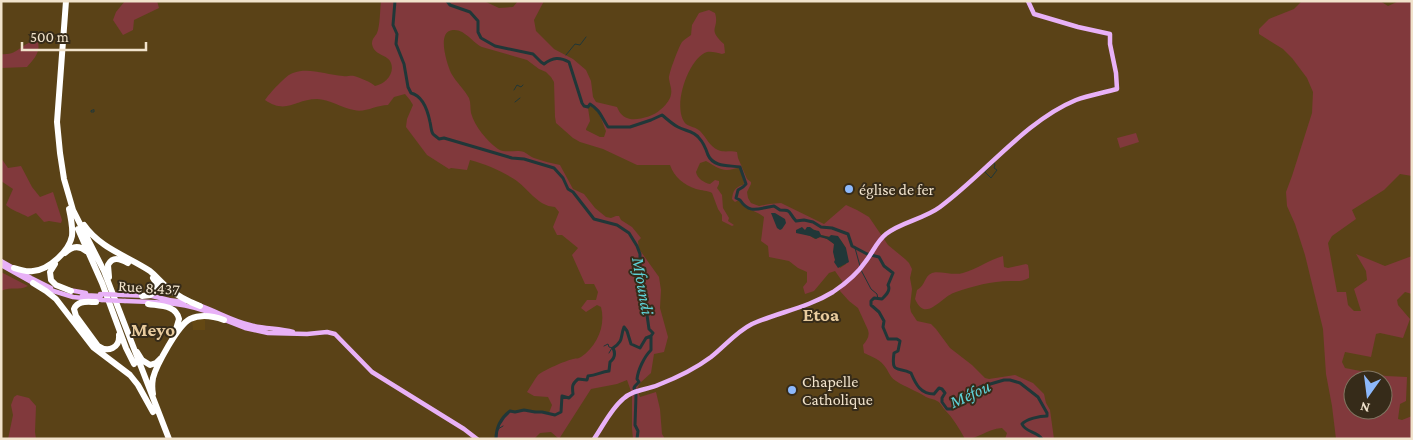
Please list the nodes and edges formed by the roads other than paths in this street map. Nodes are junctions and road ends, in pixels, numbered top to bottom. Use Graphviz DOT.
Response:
graph roads {
  1 [pos="64,1"];
  2 [pos="1028,1"];
  3 [pos="71,209"];
  4 [pos="77,223"];
  5 [pos="90,257"];
  6 [pos="1,261"];
  7 [pos="1,265"];
  8 [pos="14,268"];
  9 [pos="110,280"];
  10 [pos="32,281"];
  11 [pos="71,291"];
  12 [pos="142,296"];
  13 [pos="100,299"];
  14 [pos="124,299"];
  15 [pos="173,300"];
  16 [pos="148,304"];
  17 [pos="200,306"];
  18 [pos="212,314"];
  19 [pos="114,316"];
  20 [pos="224,320"];
  21 [pos="297,333"];
  22 [pos="136,349"];
  23 [pos="134,364"];
  24 [pos="148,386"];
  25 [pos="155,413"];
  26 [pos="164,439"];
  27 [pos="169,439"];
  28 [pos="478,439"];
  29 [pos="594,439"];
  1 -- 3 [label="highway"];
  2 -- 29 [label="main road"];
  3 -- 4 [label="highway"];
  3 -- 8 [label="highway"];
  3 -- 17 [label="highway"];
  4 -- 5 [label="highway"];
  4 -- 9 [label="highway"];
  4 -- 23 [label="highway"];
  4 -- 24 [label="highway"];
  5 -- 11 [label="highway"];
  5 -- 19 [label="highway"];
  6 -- 8 [label="main road, Rue 8.437"];
  7 -- 10 [label="main road, Rue 8.437"];
  8 -- 10 [label="main road, Rue 8.437"];
  9 -- 12 [label="highway"];
  9 -- 22 [label="highway"];
  10 -- 11 [label="main road"];
  10 -- 13 [label="main road, Rue 8.437"];
  10 -- 13 [label="main road, Rue 8.437"];
  10 -- 25 [label="highway"];
  11 -- 13 [label="main road"];
  12 -- 14 [label="main road"];
  12 -- 15 [label="main road"];
  13 -- 14 [label="main road, Rue 8.437, bridge"];
  13 -- 19 [label="highway"];
  14 -- 15 [label="main road, Rue 8.437"];
  14 -- 16 [label="main road"];
  14 -- 18 [label="main road, Rue 8.437"];
  15 -- 17 [label="main road, Rue 8.437"];
  16 -- 18 [label="main road"];
  16 -- 22 [label="highway"];
  17 -- 21 [label="main road, Rue 8.437"];
  18 -- 20 [label="main road, Rue 8.437"];
  19 -- 23 [label="highway"];
  20 -- 21 [label="main road, Rue 8.437"];
  20 -- 25 [label="highway"];
  21 -- 28 [label="main road, Rue 8.437"];
  22 -- 24 [label="highway"];
  23 -- 25 [label="highway"];
  24 -- 25 [label="highway"];
  25 -- 26 [label="highway"];
  25 -- 27 [label="highway"];
}
